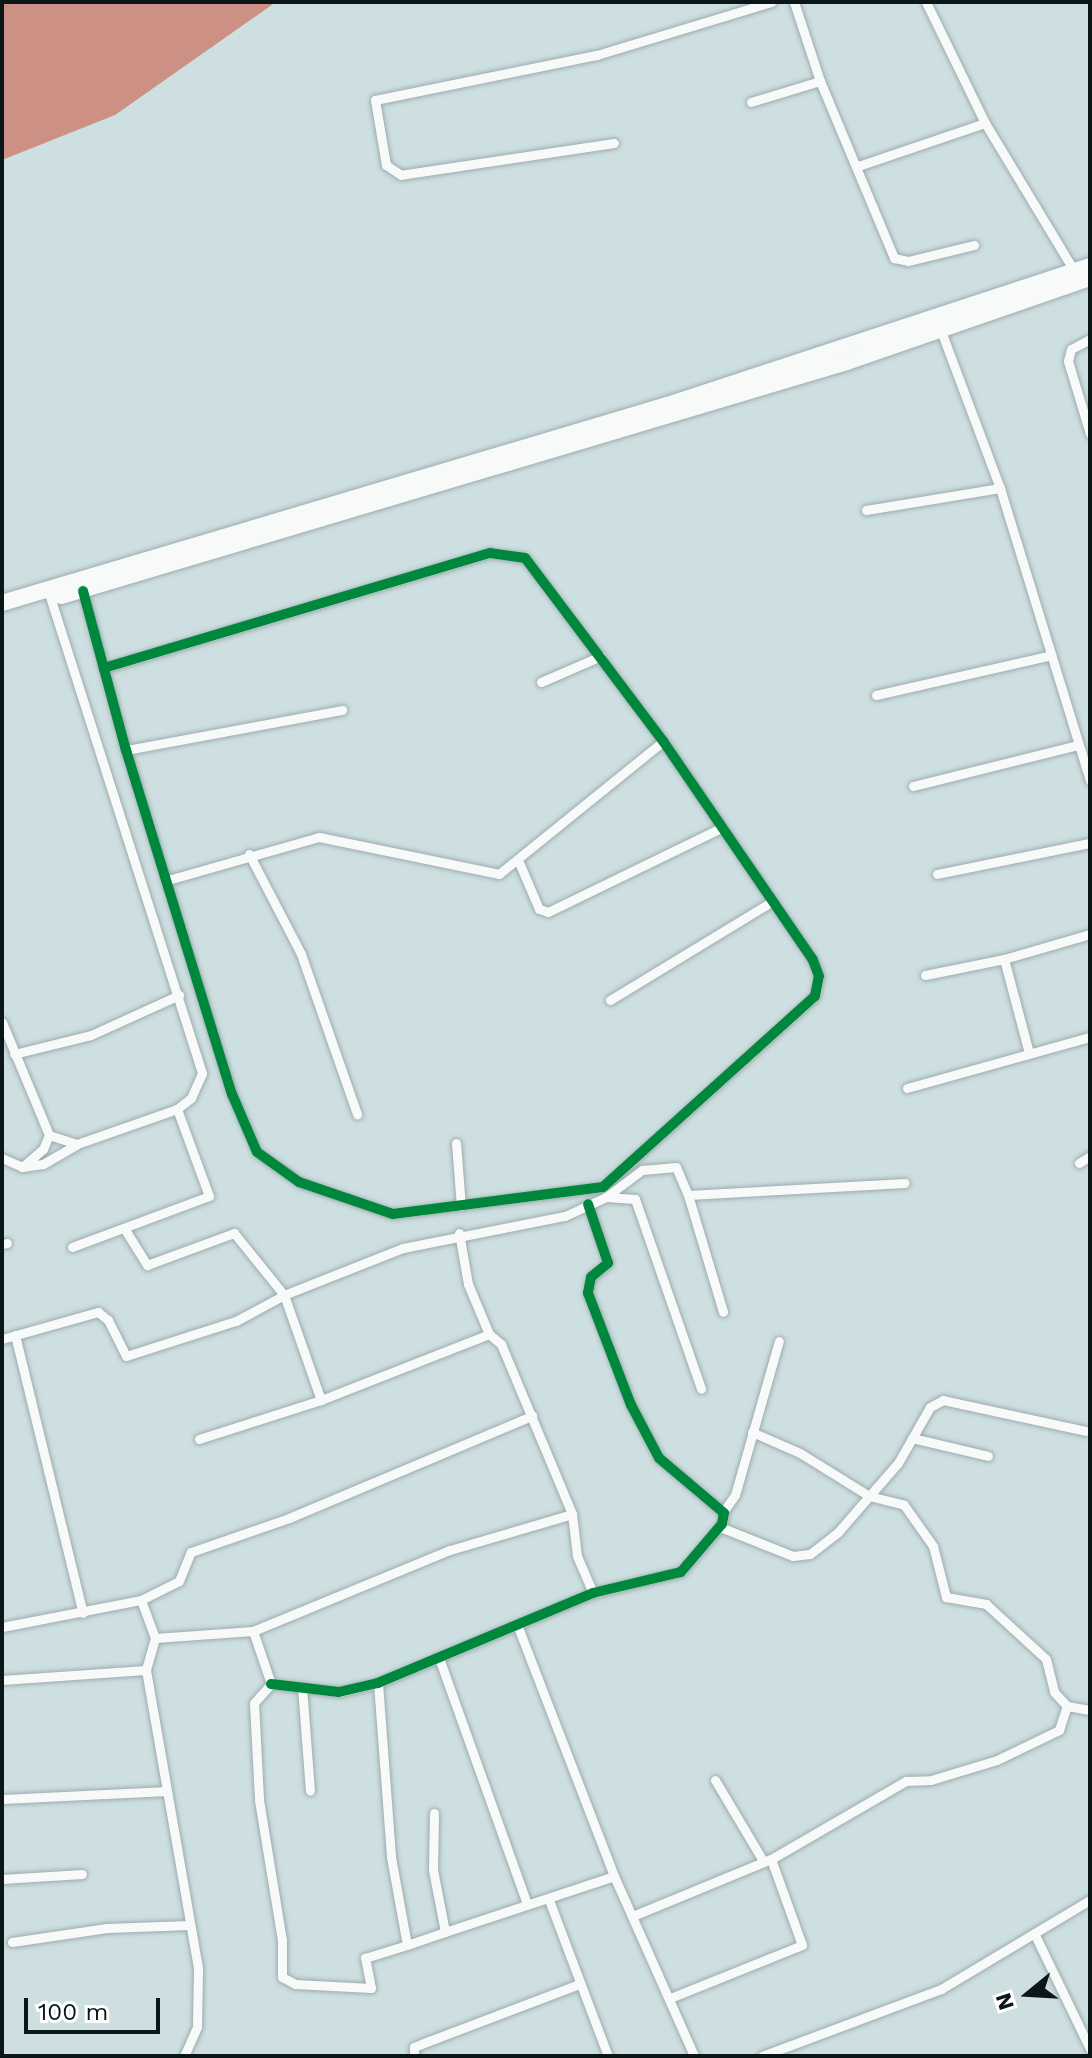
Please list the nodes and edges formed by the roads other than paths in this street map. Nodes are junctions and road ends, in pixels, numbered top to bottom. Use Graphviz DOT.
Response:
graph roads {
  1 [pos="771,2"];
  2 [pos="794,2"];
  3 [pos="926,2"];
  4 [pos="820,81"];
  5 [pos="751,102"];
  6 [pos="985,123"];
  7 [pos="614,143"];
  8 [pos="858,166"];
  9 [pos="974,245"];
  10 [pos="1085,272"];
  11 [pos="941,331"];
  12 [pos="1090,339"];
  13 [pos="621,425"];
  14 [pos="1090,434"];
  15 [pos="1000,488"];
  16 [pos="866,510"];
  17 [pos="83,591"];
  18 [pos="50,598"];
  19 [pos="2,603"];
  20 [pos="2,614"];
  21 [pos="1052,655"];
  22 [pos="601,656"];
  23 [pos="104,668"];
  24 [pos="541,682"];
  25 [pos="876,695"];
  26 [pos="342,710"];
  27 [pos="663,741"];
  28 [pos="1078,745"];
  29 [pos="126,750"];
  30 [pos="1090,780"];
  31 [pos="913,786"];
  32 [pos="721,828"];
  33 [pos="1090,843"];
  34 [pos="249,854"];
  35 [pos="518,860"];
  36 [pos="937,874"];
  37 [pos="168,880"];
  38 [pos="771,902"];
  39 [pos="1090,934"];
  40 [pos="1004,959"];
  41 [pos="925,975"];
  42 [pos="179,995"];
  43 [pos="610,1000"];
  44 [pos="2,1022"];
  45 [pos="1090,1037"];
  46 [pos="1029,1053"];
  47 [pos="14,1054"];
  48 [pos="907,1088"];
  49 [pos="177,1109"];
  50 [pos="357,1114"];
  51 [pos="49,1135"];
  52 [pos="456,1143"];
  53 [pos="77,1144"];
  54 [pos="1090,1156"];
  55 [pos="2,1158"];
  56 [pos="1079,1163"];
  57 [pos="22,1167"];
  58 [pos="905,1183"];
  59 [pos="688,1195"];
  60 [pos="606,1197"];
  61 [pos="588,1204"];
  62 [pos="461,1206"];
  63 [pos="124,1228"];
  64 [pos="459,1233"];
  65 [pos="72,1247"];
  66 [pos="284,1295"];
  67 [pos="723,1312"];
  68 [pos="489,1334"];
  69 [pos="15,1335"];
  70 [pos="2,1339"];
  71 [pos="779,1341"];
  72 [pos="701,1389"];
  73 [pos="321,1400"];
  74 [pos="532,1416"];
  75 [pos="1086,1431"];
  76 [pos="752,1432"];
  77 [pos="912,1438"];
  78 [pos="199,1439"];
  79 [pos="988,1456"];
  80 [pos="869,1496"];
  81 [pos="723,1512"];
  82 [pos="572,1514"];
  83 [pos="720,1527"];
  84 [pos="593,1593"];
  85 [pos="141,1600"];
  86 [pos="83,1613"];
  87 [pos="2,1627"];
  88 [pos="518,1627"];
  89 [pos="253,1631"];
  90 [pos="155,1638"];
  91 [pos="439,1658"];
  92 [pos="146,1670"];
  93 [pos="2,1680"];
  94 [pos="378,1683"];
  95 [pos="271,1684"];
  96 [pos="302,1687"];
  97 [pos="1067,1706"];
  98 [pos="1090,1710"];
  99 [pos="715,1780"];
  100 [pos="163,1791"];
  101 [pos="310,1791"];
  102 [pos="2,1799"];
  103 [pos="434,1813"];
  104 [pos="768,1860"];
  105 [pos="82,1874"];
  106 [pos="614,1876"];
  107 [pos="2,1879"];
  108 [pos="549,1900"];
  109 [pos="1090,1900"];
  110 [pos="527,1904"];
  111 [pos="635,1915"];
  112 [pos="189,1925"];
  113 [pos="445,1932"];
  114 [pos="1035,1935"];
  115 [pos="12,1942"];
  116 [pos="407,1945"];
  117 [pos="579,1984"];
  118 [pos="670,1998"];
  119 [pos="1090,2049"];
  120 [pos="184,2056"];
  121 [pos="414,2056"];
  122 [pos="608,2056"];
  123 [pos="694,2056"];
  124 [pos="762,2056"];
  1 -- 7 [label="street"];
  2 -- 4 [label="street"];
  3 -- 6 [label="street"];
  4 -- 5 [label="street"];
  4 -- 8 [label="street"];
  6 -- 8 [label="street"];
  6 -- 10 [label="street"];
  8 -- 9 [label="street"];
  10 -- 11 [label="highway"];
  10 -- 13 [label="highway"];
  11 -- 13 [label="highway"];
  11 -- 15 [label="street"];
  12 -- 14 [label="street"];
  13 -- 17 [label="highway"];
  13 -- 19 [label="highway"];
  15 -- 16 [label="street"];
  15 -- 21 [label="street"];
  17 -- 18 [label="highway"];
  17 -- 23 [label="street"];
  18 -- 20 [label="highway"];
  18 -- 42 [label="street"];
  21 -- 25 [label="street"];
  21 -- 28 [label="street"];
  22 -- 23 [label="street"];
  22 -- 24 [label="street"];
  22 -- 27 [label="street"];
  23 -- 29 [label="street"];
  26 -- 29 [label="street"];
  27 -- 32 [label="street"];
  27 -- 35 [label="street"];
  28 -- 30 [label="street"];
  28 -- 31 [label="street"];
  29 -- 37 [label="street"];
  32 -- 35 [label="street"];
  32 -- 38 [label="street"];
  33 -- 36 [label="street"];
  34 -- 35 [label="street"];
  34 -- 37 [label="street"];
  34 -- 50 [label="street"];
  37 -- 62 [label="street"];
  38 -- 43 [label="street"];
  38 -- 62 [label="street"];
  39 -- 40 [label="street"];
  40 -- 41 [label="street"];
  40 -- 46 [label="street"];
  42 -- 47 [label="street"];
  42 -- 49 [label="street"];
  44 -- 47 [label="street"];
  45 -- 46 [label="street"];
  46 -- 48 [label="street"];
  47 -- 51 [label="street"];
  49 -- 53 [label="street"];
  49 -- 63 [label="street"];
  51 -- 53 [label="street"];
  51 -- 57 [label="street"];
  52 -- 62 [label="street"];
  53 -- 57 [label="street"];
  54 -- 56 [label="street"];
  55 -- 57 [label="street"];
  58 -- 59 [label="street"];
  59 -- 60 [label="street"];
  59 -- 67 [label="street"];
  60 -- 61 [label="street"];
  60 -- 72 [label="street"];
  61 -- 64 [label="street"];
  61 -- 81 [label="street"];
  63 -- 65 [label="street"];
  63 -- 66 [label="street"];
  64 -- 66 [label="street"];
  64 -- 68 [label="street"];
  66 -- 69 [label="street"];
  66 -- 73 [label="street"];
  68 -- 73 [label="street"];
  68 -- 74 [label="street"];
  69 -- 70 [label="street"];
  69 -- 86 [label="street"];
  71 -- 76 [label="street"];
  73 -- 78 [label="street"];
  74 -- 82 [label="street"];
  74 -- 85 [label="street"];
  75 -- 77 [label="street"];
  76 -- 80 [label="street"];
  76 -- 81 [label="street"];
  77 -- 79 [label="street"];
  77 -- 80 [label="street"];
  80 -- 83 [label="street"];
  80 -- 97 [label="street"];
  81 -- 83 [label="street"];
  82 -- 84 [label="street"];
  82 -- 89 [label="street"];
  83 -- 84 [label="street"];
  84 -- 88 [label="street"];
  85 -- 86 [label="street"];
  85 -- 90 [label="street"];
  86 -- 87 [label="street"];
  88 -- 91 [label="street"];
  88 -- 106 [label="street"];
  89 -- 90 [label="street"];
  89 -- 95 [label="street"];
  90 -- 92 [label="street"];
  91 -- 94 [label="street"];
  91 -- 110 [label="street"];
  92 -- 93 [label="street"];
  92 -- 100 [label="street"];
  94 -- 96 [label="street"];
  94 -- 116 [label="street"];
  95 -- 96 [label="street"];
  95 -- 116 [label="street"];
  96 -- 101 [label="street"];
  97 -- 98 [label="street"];
  97 -- 104 [label="street"];
  99 -- 104 [label="street"];
  100 -- 102 [label="street"];
  100 -- 112 [label="street"];
  103 -- 113 [label="street"];
  104 -- 111 [label="street"];
  104 -- 118 [label="street"];
  105 -- 107 [label="street"];
  106 -- 108 [label="street"];
  106 -- 111 [label="street"];
  108 -- 110 [label="street"];
  108 -- 117 [label="street"];
  109 -- 114 [label="street"];
  110 -- 113 [label="street"];
  111 -- 118 [label="street"];
  112 -- 115 [label="street"];
  112 -- 120 [label="street"];
  113 -- 116 [label="street"];
  114 -- 119 [label="street"];
  114 -- 124 [label="street"];
  117 -- 121 [label="street"];
  117 -- 122 [label="street"];
  118 -- 123 [label="street"];
}
